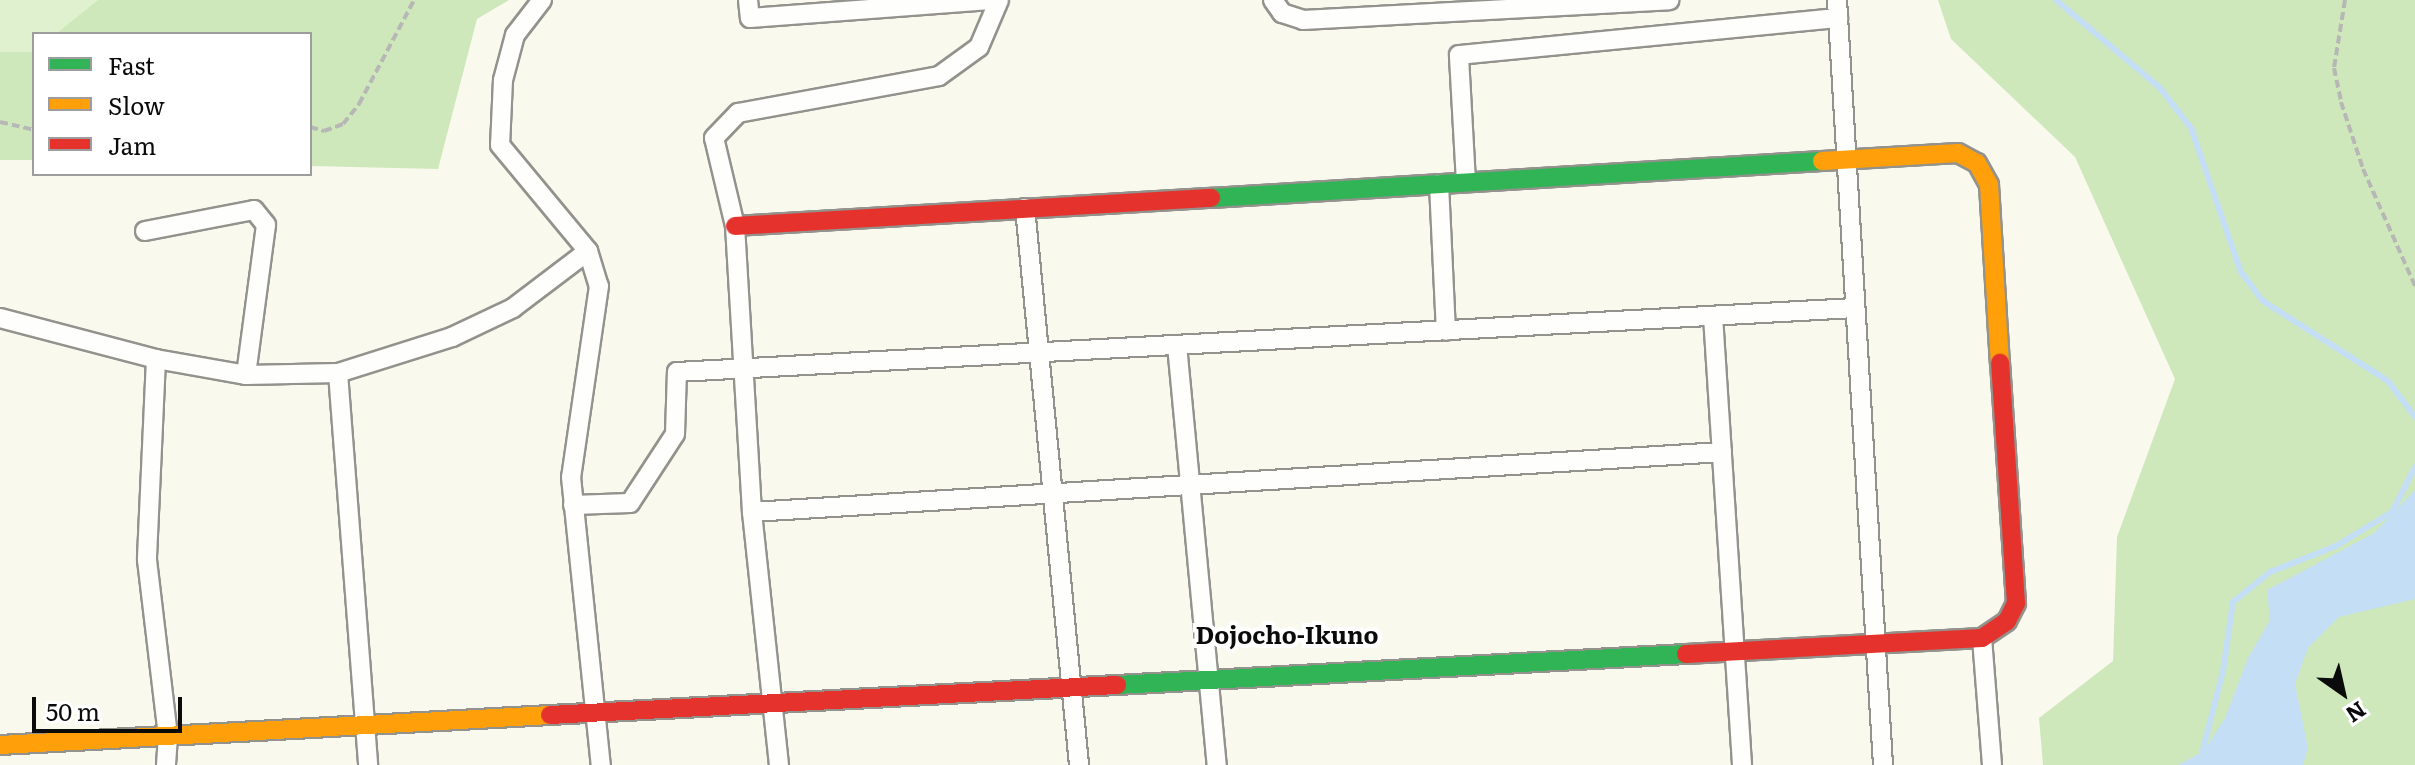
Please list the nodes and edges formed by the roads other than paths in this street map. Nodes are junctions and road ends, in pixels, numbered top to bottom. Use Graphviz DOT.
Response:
graph roads {
  1 [pos="542,0"];
  2 [pos="748,0"];
  3 [pos="990,0"];
  4 [pos="999,0"];
  5 [pos="1273,0"];
  6 [pos="1669,0"];
  7 [pos="883,4"];
  8 [pos="1837,9"];
  9 [pos="1846,159"];
  10 [pos="1466,182"];
  11 [pos="1439,184"];
  12 [pos="1025,208"];
  13 [pos="735,226"];
  14 [pos="145,231"];
  15 [pos="588,251"];
  16 [pos="1855,308"];
  17 [pos="1713,316"];
  18 [pos="0,318"];
  19 [pos="1446,331"];
  20 [pos="1177,345"];
  21 [pos="1038,352"];
  22 [pos="156,359"];
  23 [pos="743,368"];
  24 [pos="338,373"];
  25 [pos="246,375"];
  26 [pos="1722,452"];
  27 [pos="1190,484"];
  28 [pos="1052,493"];
  29 [pos="573,505"];
  30 [pos="752,512"];
  31 [pos="1982,638"];
  32 [pos="1876,644"];
  33 [pos="1735,652"];
  34 [pos="1209,680"];
  35 [pos="1071,687"];
  36 [pos="773,703"];
  37 [pos="596,713"];
  38 [pos="365,726"];
  39 [pos="168,736"];
  40 [pos="0,745"];
  41 [pos="166,765"];
  42 [pos="368,765"];
  43 [pos="601,765"];
  44 [pos="779,765"];
  45 [pos="1079,765"];
  46 [pos="1217,765"];
  47 [pos="1742,765"];
  48 [pos="1883,765"];
  49 [pos="1992,765"];
  1 -- 15 [label="street"];
  2 -- 7 [label="street"];
  3 -- 7 [label="street"];
  4 -- 13 [label="street"];
  5 -- 6 [label="street"];
  8 -- 9 [label="street"];
  8 -- 10 [label="street"];
  9 -- 10 [label="street"];
  9 -- 16 [label="street"];
  9 -- 31 [label="street"];
  10 -- 11 [label="street"];
  11 -- 12 [label="street"];
  11 -- 19 [label="street"];
  12 -- 13 [label="street"];
  12 -- 21 [label="street"];
  13 -- 23 [label="street"];
  14 -- 25 [label="street"];
  15 -- 24 [label="street"];
  15 -- 29 [label="street"];
  16 -- 17 [label="street"];
  16 -- 32 [label="street"];
  17 -- 19 [label="street"];
  17 -- 26 [label="street"];
  18 -- 22 [label="street"];
  19 -- 20 [label="street"];
  20 -- 21 [label="street"];
  20 -- 27 [label="street"];
  21 -- 23 [label="street"];
  21 -- 28 [label="street"];
  22 -- 25 [label="street"];
  22 -- 39 [label="street"];
  23 -- 29 [label="street"];
  23 -- 30 [label="street"];
  24 -- 25 [label="street"];
  24 -- 38 [label="street"];
  26 -- 27 [label="street"];
  26 -- 33 [label="street"];
  27 -- 28 [label="street"];
  27 -- 34 [label="street"];
  28 -- 30 [label="street"];
  28 -- 35 [label="street"];
  29 -- 37 [label="street"];
  30 -- 36 [label="street"];
  31 -- 32 [label="street"];
  31 -- 49 [label="street"];
  32 -- 33 [label="street"];
  32 -- 48 [label="street"];
  33 -- 34 [label="street"];
  33 -- 47 [label="street"];
  34 -- 35 [label="street"];
  34 -- 46 [label="street"];
  35 -- 36 [label="street"];
  35 -- 45 [label="street"];
  36 -- 37 [label="street"];
  36 -- 44 [label="street"];
  37 -- 38 [label="street"];
  37 -- 43 [label="street"];
  38 -- 39 [label="street"];
  38 -- 42 [label="street"];
  39 -- 40 [label="street"];
  39 -- 41 [label="street"];
}
